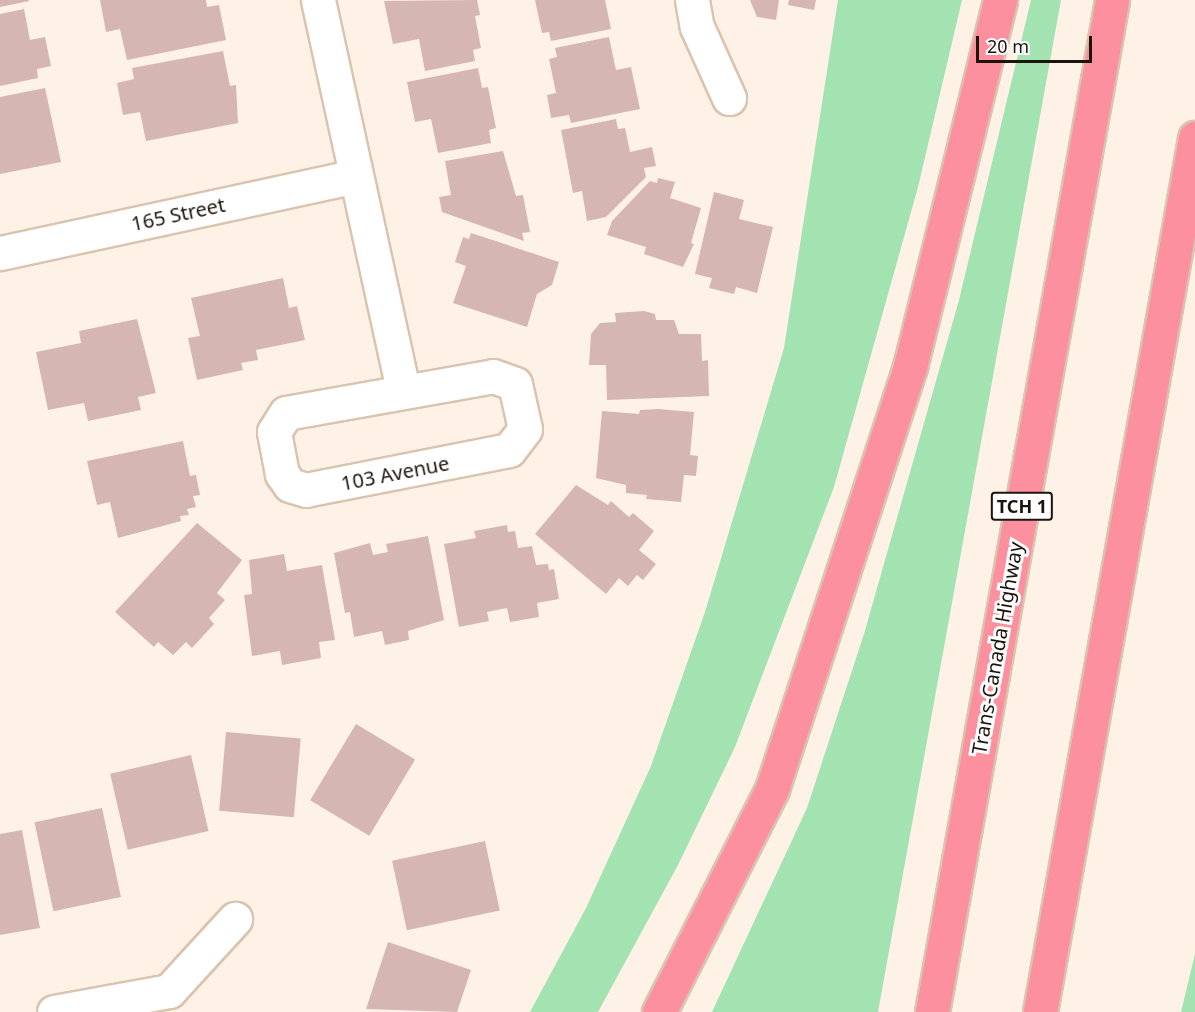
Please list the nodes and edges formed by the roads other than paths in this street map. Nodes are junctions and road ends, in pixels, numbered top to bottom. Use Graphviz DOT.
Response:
graph roads {
  1 [pos="318,0"];
  2 [pos="692,0"];
  3 [pos="1000,0"];
  4 [pos="1112,0"];
  5 [pos="729,98"];
  6 [pos="1195,138"];
  7 [pos="356,176"];
  8 [pos="0,253"];
  9 [pos="403,391"];
  10 [pos="235,919"];
  11 [pos="54,1012"];
  12 [pos="659,1012"];
  13 [pos="932,1012"];
  14 [pos="1041,1012"];
  1 -- 7 [label="street"];
  2 -- 5 [label="street"];
  3 -- 12 [label="highway"];
  4 -- 13 [label="highway, Trans-Canada Highway / TCH 1"];
  6 -- 14 [label="highway"];
  7 -- 8 [label="street, 165 Street"];
  7 -- 9 [label="street"];
  9 -- 9 [label="street, 103 Avenue"];
  10 -- 11 [label="street"];
}
